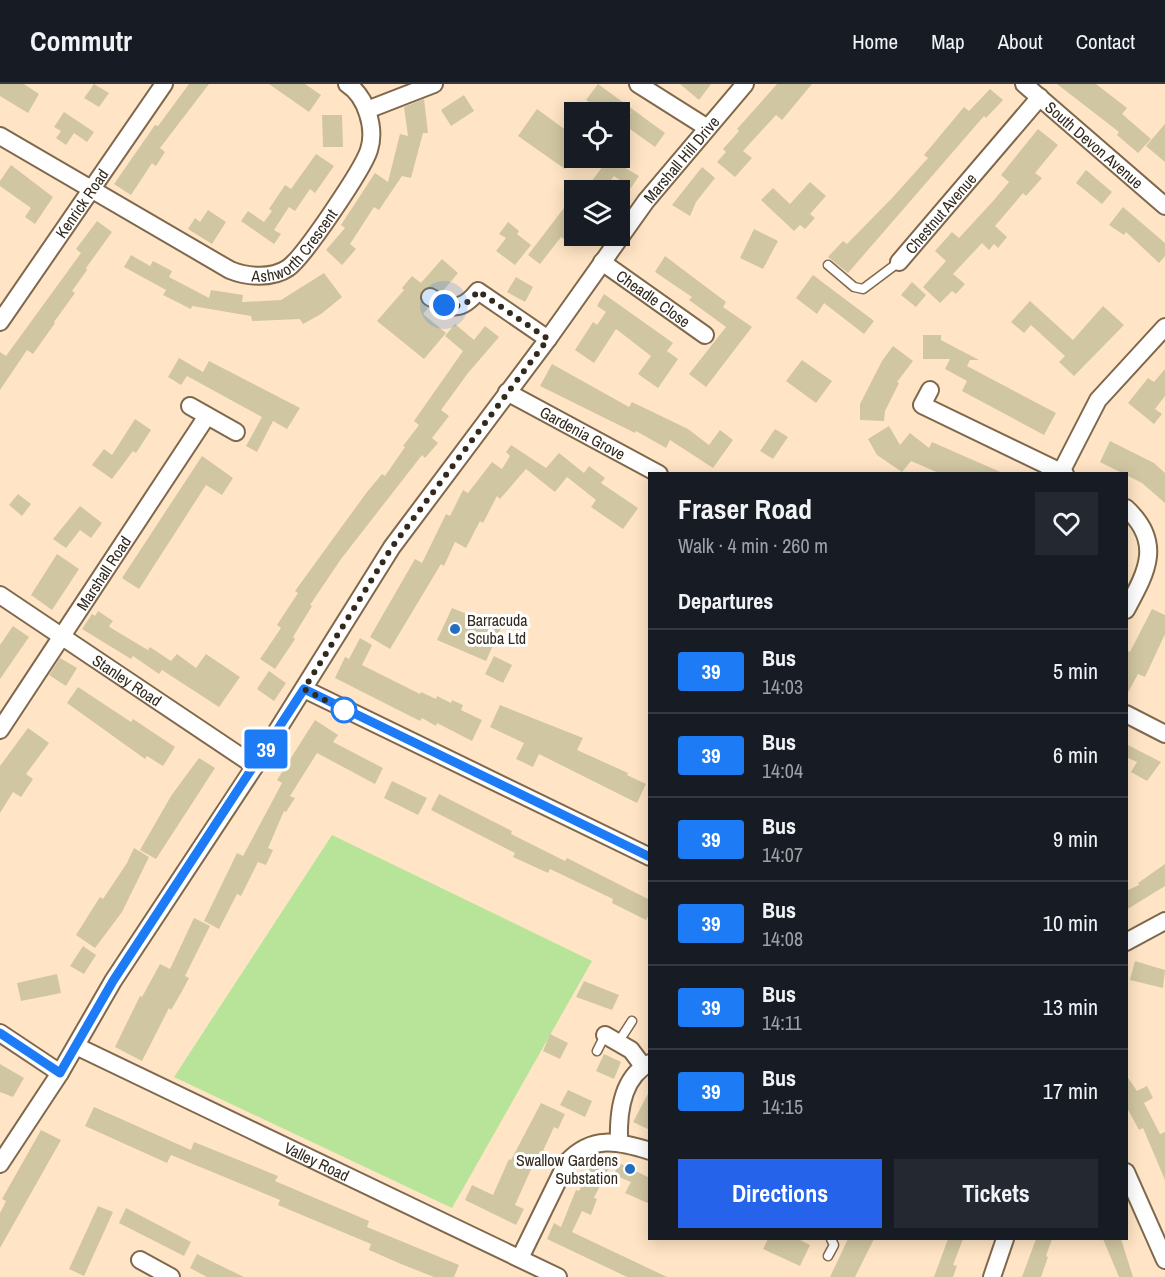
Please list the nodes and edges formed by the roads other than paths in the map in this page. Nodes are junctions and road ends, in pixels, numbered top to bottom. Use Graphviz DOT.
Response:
graph roads {
  1 [pos="164,84"];
  2 [pos="346,84"];
  3 [pos="434,84"];
  4 [pos="638,84"];
  5 [pos="745,84"];
  6 [pos="1024,84"];
  7 [pos="1040,97"];
  8 [pos="367,110"];
  9 [pos="706,127"];
  10 [pos="0,136"];
  11 [pos="91,189"];
  12 [pos="1165,206"];
  13 [pos="602,262"];
  14 [pos="899,262"];
  15 [pos="828,265"];
  16 [pos="430,297"];
  17 [pos="0,322"];
  18 [pos="1165,327"];
  19 [pos="705,335"];
  20 [pos="548,339"];
  21 [pos="930,390"];
  22 [pos="507,392"];
  23 [pos="190,406"];
  24 [pos="207,416"];
  25 [pos="236,432"];
  26 [pos="655,472"];
  27 [pos="1061,472"];
  28 [pos="1063,472"];
  29 [pos="1128,510"];
  30 [pos="0,595"];
  31 [pos="1128,606"];
  32 [pos="62,636"];
  33 [pos="304,689"];
  34 [pos="1128,715"];
  35 [pos="0,730"];
  36 [pos="1165,734"];
  37 [pos="255,766"];
  38 [pos="648,856"];
  39 [pos="1165,921"];
  40 [pos="1128,941"];
  41 [pos="632,1021"];
  42 [pos="0,1033"];
  43 [pos="612,1038"];
  44 [pos="76,1046"];
  45 [pos="597,1051"];
  46 [pos="646,1064"];
  47 [pos="60,1073"];
  48 [pos="619,1142"];
  49 [pos="648,1150"];
  50 [pos="0,1164"];
  51 [pos="1128,1177"];
  52 [pos="832,1240"];
  53 [pos="1005,1240"];
  54 [pos="828,1256"];
  55 [pos="520,1258"];
  56 [pos="140,1260"];
  57 [pos="1165,1260"];
  58 [pos="171,1277"];
  59 [pos="558,1277"];
  60 [pos="992,1277"];
  1 -- 11 [label="street, Kenrick Road"];
  2 -- 8 [label="street, Ashworth Crescent"];
  3 -- 8 [label="street"];
  4 -- 9 [label="street"];
  5 -- 9 [label="street, Marshall Hill Drive"];
  6 -- 7 [label="street, South Devon Avenue"];
  7 -- 12 [label="street, South Devon Avenue"];
  7 -- 14 [label="street, Chestnut Avenue"];
  8 -- 11 [label="street, Ashworth Crescent"];
  9 -- 13 [label="street, Marshall Hill Drive"];
  10 -- 11 [label="street, Ashworth Crescent"];
  11 -- 17 [label="street, Kenrick Road"];
  13 -- 19 [label="street, Cheadle Close"];
  13 -- 20 [label="street, Marshall Hill Drive"];
  14 -- 15 [label="lane, Chestnut Avenue"];
  16 -- 20 [label="street"];
  18 -- 28 [label="street"];
  20 -- 22 [label="street, Marshall Hill Drive"];
  21 -- 27 [label="street"];
  22 -- 26 [label="street, Gardenia Grove"];
  22 -- 33 [label="street, Marshall Hill Drive"];
  23 -- 24 [label="street"];
  24 -- 25 [label="street"];
  24 -- 32 [label="street, Marshall Road"];
  29 -- 31 [label="street"];
  30 -- 32 [label="street, Stanley Road"];
  32 -- 35 [label="street, Marshall Road"];
  32 -- 37 [label="street, Stanley Road"];
  33 -- 37 [label="street, Marshall Hill Drive"];
  33 -- 38 [label="street"];
  34 -- 36 [label="street"];
  37 -- 44 [label="street, Marshall Hill Drive"];
  39 -- 40 [label="street"];
  41 -- 43 [label="lane"];
  42 -- 47 [label="street"];
  43 -- 45 [label="lane"];
  43 -- 46 [label="street"];
  44 -- 47 [label="street, Marshall Hill Drive"];
  44 -- 55 [label="street, Valley Road"];
  46 -- 48 [label="street"];
  47 -- 50 [label="street, Marshall Hill Drive"];
  48 -- 49 [label="street"];
  48 -- 55 [label="street"];
  51 -- 57 [label="street"];
  52 -- 54 [label="lane"];
  53 -- 60 [label="street"];
  55 -- 59 [label="street, Valley Road"];
  56 -- 58 [label="street"];
}
